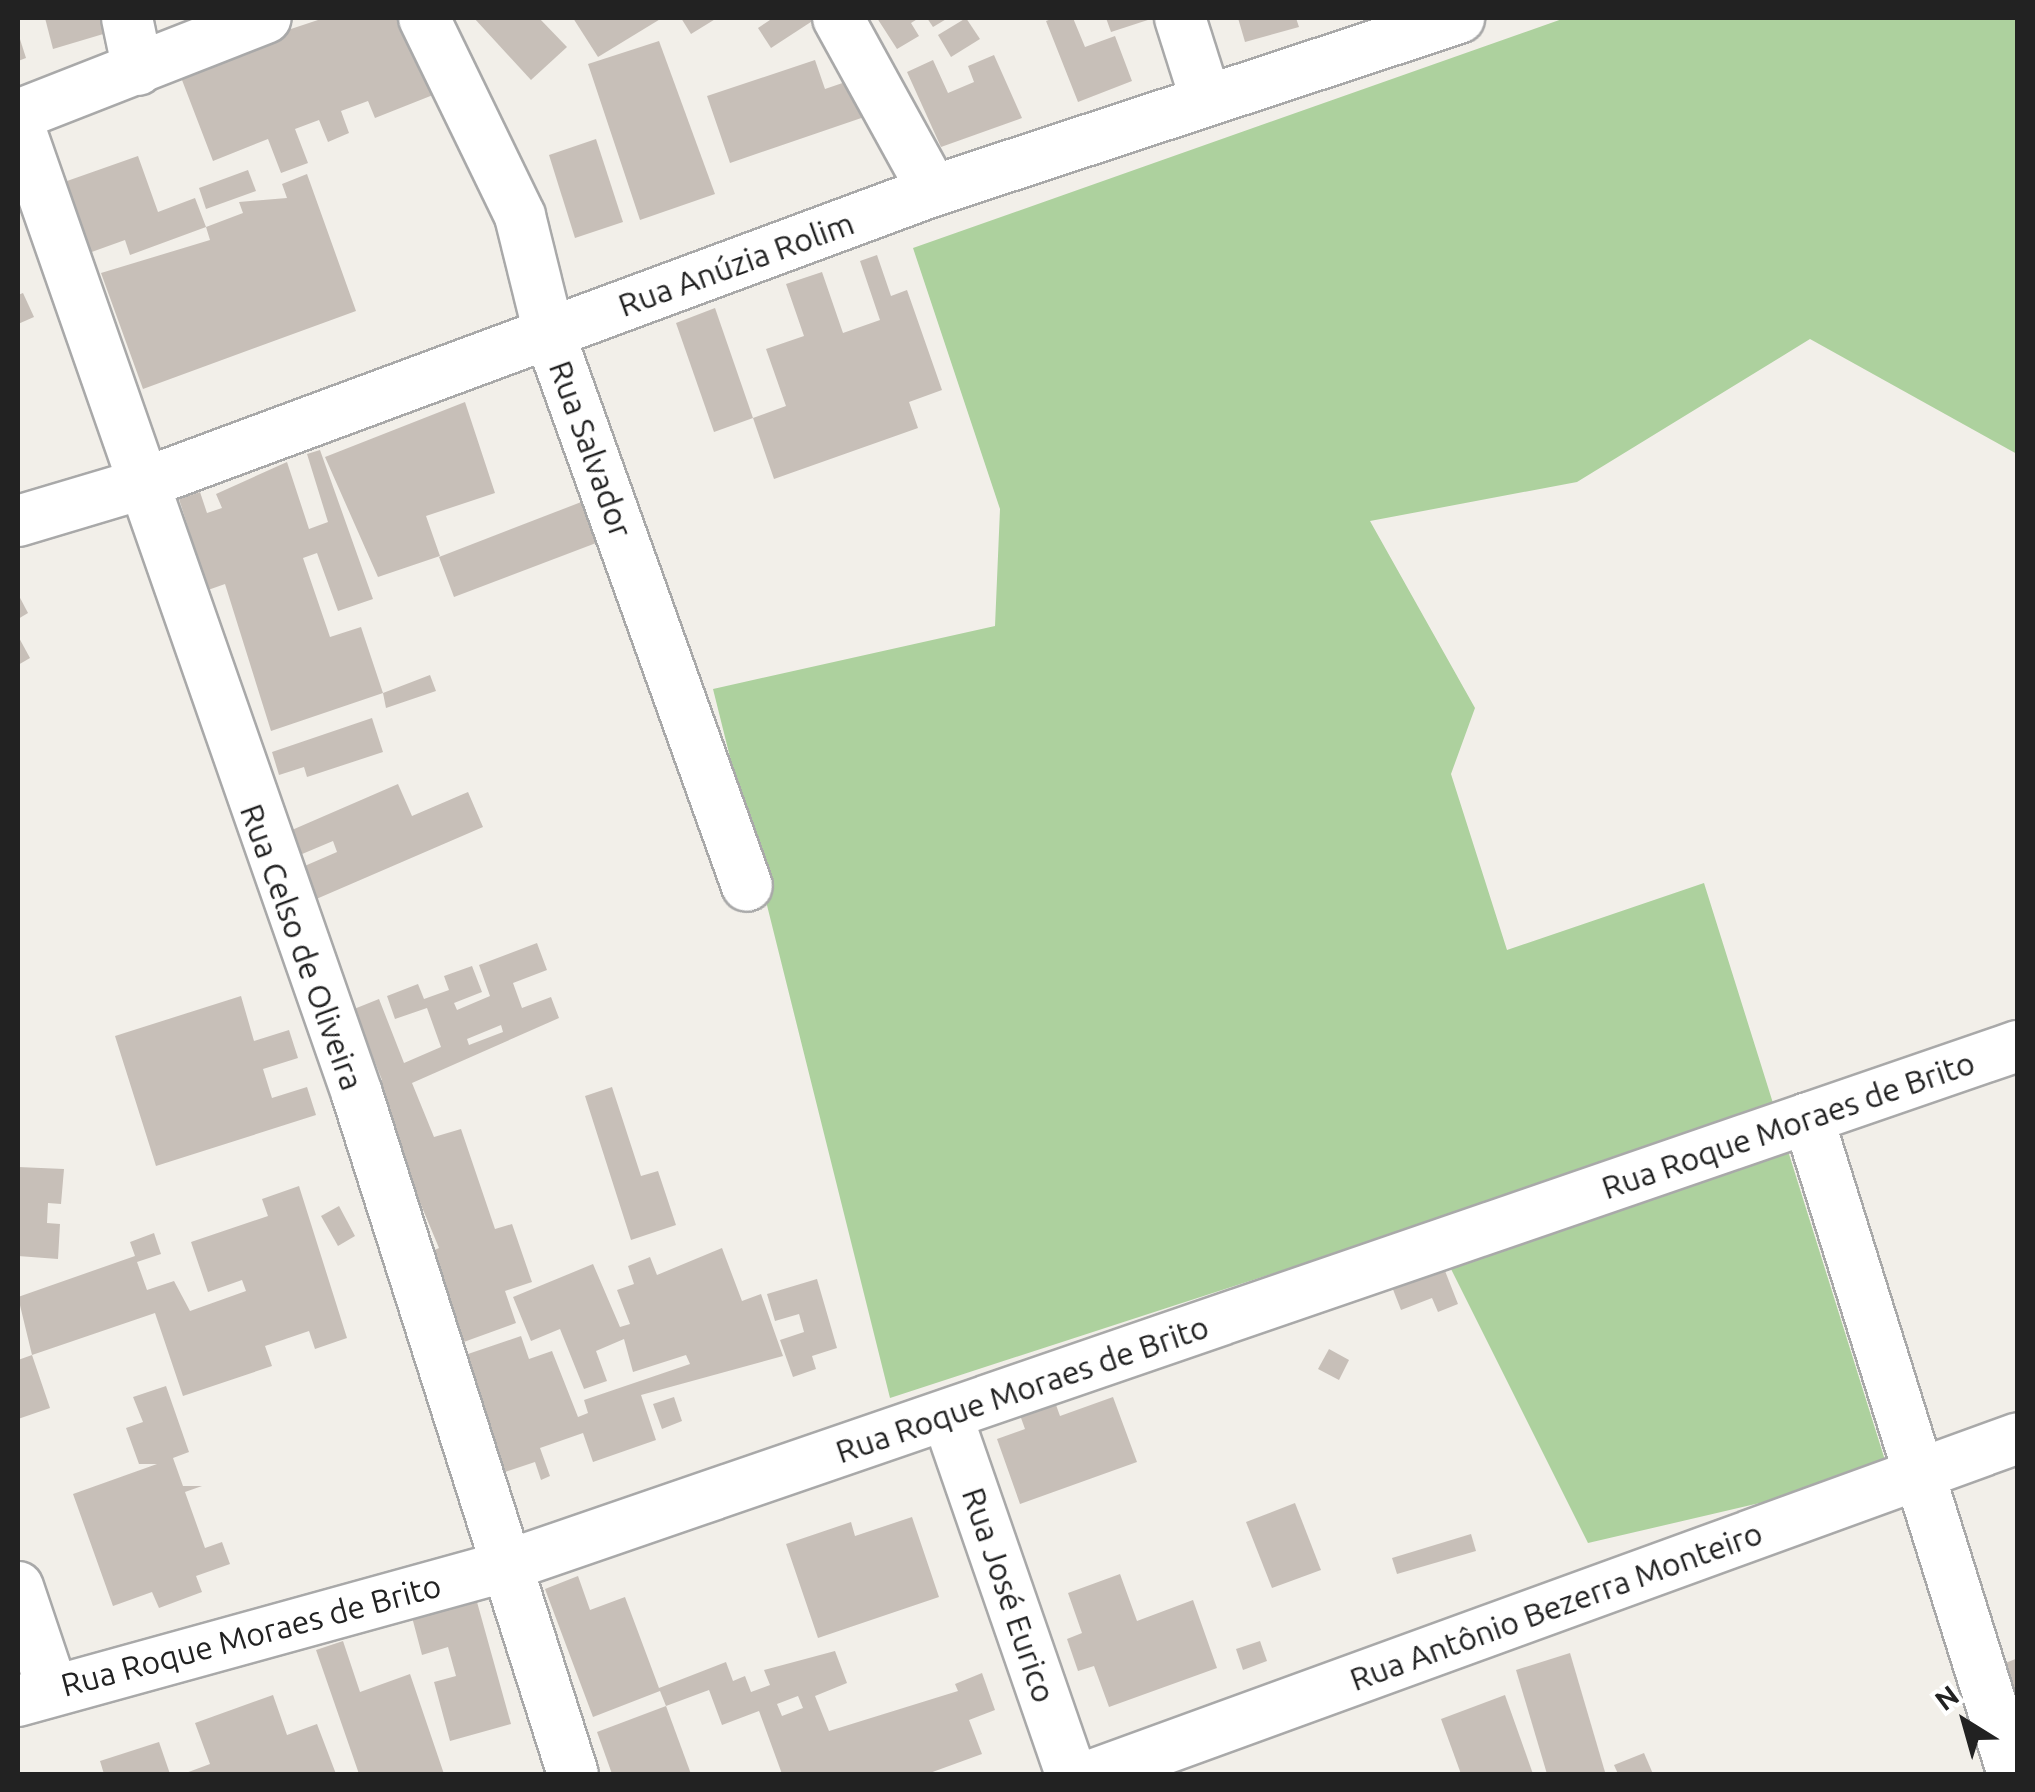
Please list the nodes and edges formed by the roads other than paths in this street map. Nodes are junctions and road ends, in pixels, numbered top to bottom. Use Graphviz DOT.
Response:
graph roads {
  1 [pos="127,18"];
  2 [pos="266,18"];
  3 [pos="424,18"];
  4 [pos="838,18"];
  5 [pos="1180,18"];
  6 [pos="1459,18"];
  7 [pos="138,70"];
  8 [pos="1206,100"];
  9 [pos="18,114"];
  10 [pos="18,123"];
  11 [pos="933,191"];
  12 [pos="550,334"];
  13 [pos="142,484"];
  14 [pos="18,521"];
  15 [pos="747,886"];
  16 [pos="2018,1046"];
  17 [pos="1808,1118"];
  18 [pos="947,1416"];
  19 [pos="2018,1438"];
  20 [pos="1916,1475"];
  21 [pos="500,1568"];
  22 [pos="18,1587"];
  23 [pos="35,1694"];
  24 [pos="573,1774"];
  25 [pos="1071,1774"];
  26 [pos="1095,1774"];
  27 [pos="2013,1774"];
  1 -- 7 [label="street"];
  2 -- 7 [label="street"];
  3 -- 12 [label="street, Rua Salvador"];
  4 -- 11 [label="street"];
  5 -- 8 [label="street"];
  6 -- 8 [label="street, Rua Anúzia Rolim"];
  7 -- 9 [label="street"];
  8 -- 11 [label="street, Rua Anúzia Rolim"];
  10 -- 13 [label="street, Rua Celso de Oliveira"];
  11 -- 12 [label="street, Rua Anúzia Rolim"];
  12 -- 13 [label="street, Rua Anúzia Rolim"];
  12 -- 15 [label="street, Rua Salvador"];
  13 -- 14 [label="street, Rua Anúzia Rolim"];
  13 -- 21 [label="street, Rua Celso de Oliveira"];
  16 -- 17 [label="street, Rua Roque Moraes de Brito"];
  17 -- 18 [label="street, Rua Roque Moraes de Brito"];
  17 -- 20 [label="street"];
  18 -- 21 [label="street, Rua Roque Moraes de Brito"];
  18 -- 25 [label="street, Rua José Eurico"];
  19 -- 20 [label="street, Rua Antônio Bezerra Monteiro"];
  20 -- 26 [label="street, Rua Antônio Bezerra Monteiro"];
  20 -- 27 [label="street"];
  21 -- 23 [label="street, Rua Roque Moraes de Brito"];
  21 -- 24 [label="street, Rua Celso de Oliveira"];
  22 -- 23 [label="street"];
}
